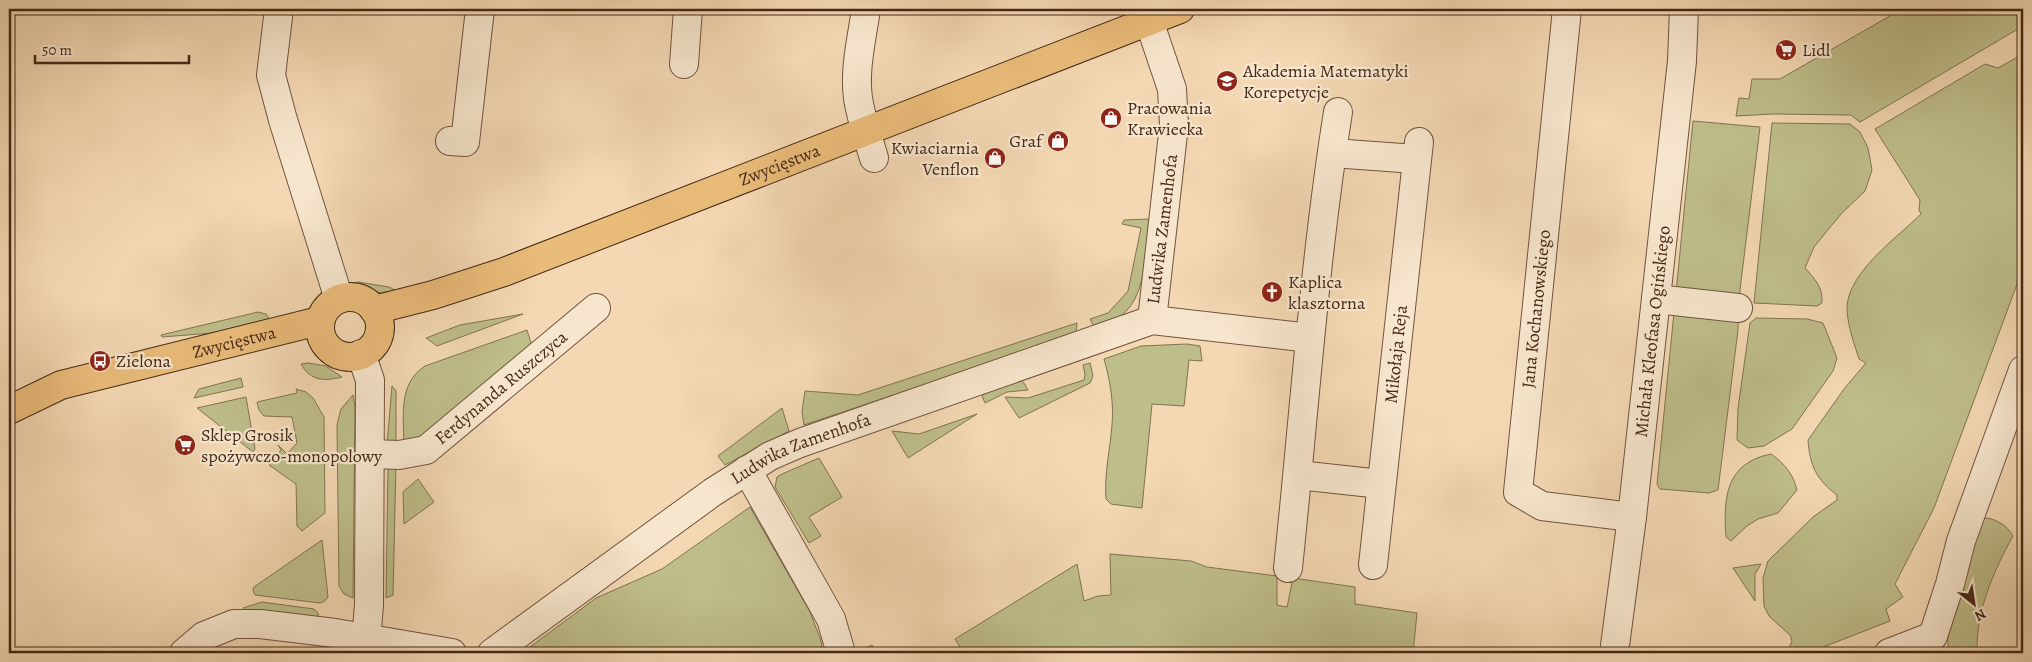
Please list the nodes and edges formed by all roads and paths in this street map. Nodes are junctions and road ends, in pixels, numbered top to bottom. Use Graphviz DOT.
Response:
graph roads {
  1 [pos="279,9"];
  2 [pos="480,9"];
  3 [pos="688,9"];
  4 [pos="866,9"];
  5 [pos="1180,9"];
  6 [pos="1567,9"];
  7 [pos="1684,9"];
  8 [pos="1149,21"];
  9 [pos="684,64"];
  10 [pos="1338,112"];
  11 [pos="865,130"];
  12 [pos="450,140"];
  13 [pos="1332,153"];
  14 [pos="874,158"];
  15 [pos="339,299"];
  16 [pos="1656,299"];
  17 [pos="596,308"];
  18 [pos="1738,308"];
  19 [pos="374,310"];
  20 [pos="1152,320"];
  21 [pos="319,321"];
  22 [pos="1310,338"];
  23 [pos="362,354"];
  24 [pos="2023,370"];
  25 [pos="9,410"];
  26 [pos="370,454"];
  27 [pos="747,470"];
  28 [pos="1298,475"];
  29 [pos="1381,484"];
  30 [pos="1632,516"];
  31 [pos="1373,565"];
  32 [pos="1288,568"];
  33 [pos="366,646"];
  34 [pos="184,653"];
  35 [pos="452,653"];
  36 [pos="492,653"];
  37 [pos="841,653"];
  38 [pos="1614,653"];
  39 [pos="1889,653"];
  1 -- 15 [label="street"];
  2 -- 12 [label="street"];
  3 -- 9 [label="street"];
  4 -- 11 [label="street"];
  5 -- 8 [label="main road, Zwycięstwa"];
  6 -- 30 [label="street, Jana Kochanowskiego"];
  7 -- 16 [label="street, Michała Kleofasa Ogińskiego"];
  8 -- 11 [label="main road, Zwycięstwa"];
  8 -- 20 [label="street, Ludwika Zamenhofa"];
  10 -- 13 [label="street"];
  11 -- 14 [label="street"];
  11 -- 19 [label="main road, Zwycięstwa"];
  13 -- 22 [label="street"];
  13 -- 29 [label="street, Mikołaja Reja"];
  15 -- 19 [label="main road"];
  15 -- 21 [label="main road"];
  16 -- 18 [label="street"];
  16 -- 30 [label="street, Michała Kleofasa Ogińskiego"];
  17 -- 26 [label="street, Ferdynanda Ruszczyca"];
  19 -- 23 [label="main road"];
  20 -- 22 [label="street, Ludwika Zamenhofa"];
  20 -- 27 [label="street, Ludwika Zamenhofa"];
  21 -- 23 [label="main road"];
  21 -- 25 [label="main road, Zwycięstwa"];
  22 -- 28 [label="street"];
  23 -- 26 [label="street"];
  24 -- 39 [label="street"];
  26 -- 33 [label="street"];
  27 -- 36 [label="street, Ludwika Zamenhofa"];
  27 -- 37 [label="street"];
  28 -- 29 [label="street"];
  28 -- 32 [label="street"];
  29 -- 31 [label="street, Mikołaja Reja"];
  30 -- 38 [label="street, Michała Kleofasa Ogińskiego"];
  33 -- 34 [label="street"];
  33 -- 35 [label="street"];
}
